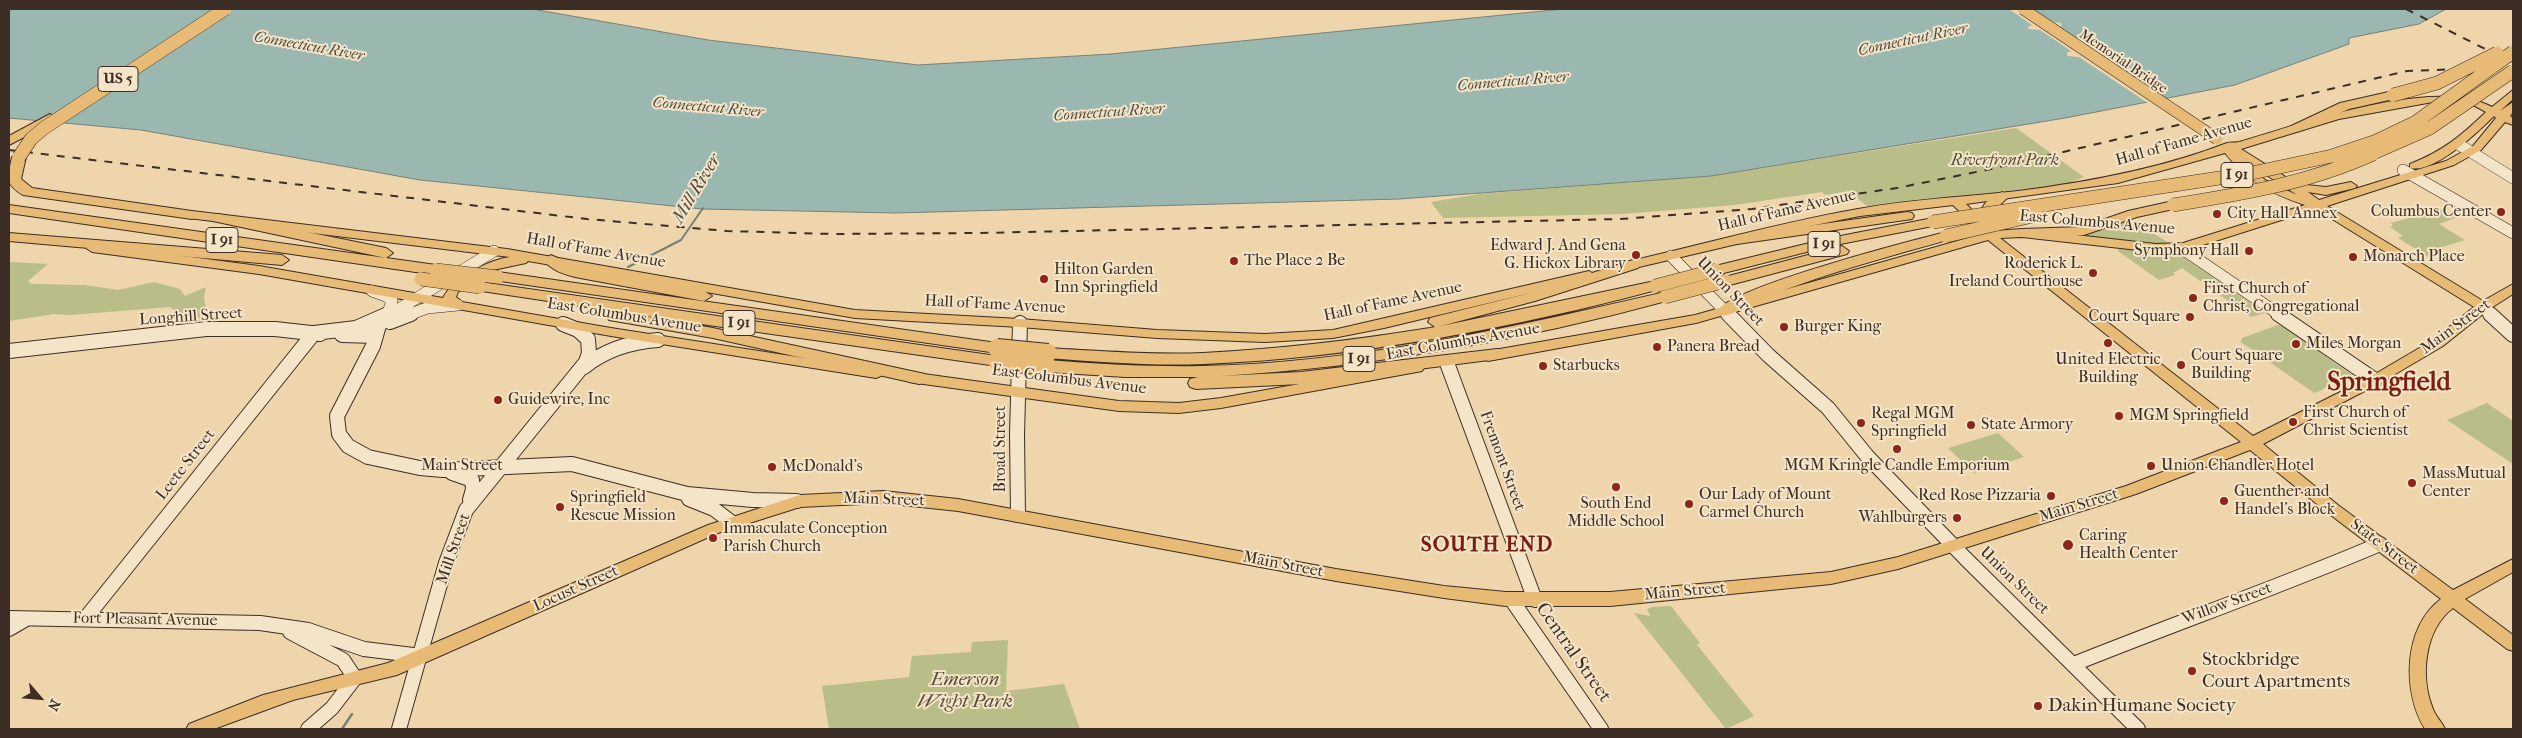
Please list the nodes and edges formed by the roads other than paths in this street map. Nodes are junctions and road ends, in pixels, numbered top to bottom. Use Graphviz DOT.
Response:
graph roads {
  1 [pos="217,9"];
  2 [pos="225,9"];
  3 [pos="2017,9"];
  4 [pos="2023,9"];
  5 [pos="2513,47"];
  6 [pos="2513,52"];
  7 [pos="2513,59"];
  8 [pos="2513,71"];
  9 [pos="2470,84"];
  10 [pos="2513,93"];
  11 [pos="2513,105"];
  12 [pos="2503,116"];
  13 [pos="2294,128"];
  14 [pos="9,140"];
  15 [pos="2221,144"];
  16 [pos="2458,144"];
  17 [pos="2470,152"];
  18 [pos="2375,153"];
  19 [pos="15,162"];
  20 [pos="2408,173"];
  21 [pos="2513,178"];
  22 [pos="2289,183"];
  23 [pos="2002,196"];
  24 [pos="1956,201"];
  25 [pos="2318,205"];
  26 [pos="9,208"];
  27 [pos="192,215"];
  28 [pos="218,218"];
  29 [pos="9,219"];
  30 [pos="1936,225"];
  31 [pos="2084,231"];
  32 [pos="2513,232"];
  33 [pos="2022,233"];
  34 [pos="1990,235"];
  35 [pos="9,236"];
  36 [pos="1737,240"];
  37 [pos="53,241"];
  38 [pos="2181,248"];
  39 [pos="494,251"];
  40 [pos="1671,256"];
  41 [pos="282,260"];
  42 [pos="551,260"];
  43 [pos="1632,265"];
  44 [pos="439,268"];
  45 [pos="366,288"];
  46 [pos="2513,288"];
  47 [pos="1660,291"];
  48 [pos="530,294"];
  49 [pos="420,298"];
  50 [pos="458,305"];
  51 [pos="2483,307"];
  52 [pos="1725,311"];
  53 [pos="388,319"];
  54 [pos="811,320"];
  55 [pos="1020,323"];
  56 [pos="563,324"];
  57 [pos="314,333"];
  58 [pos="376,336"];
  59 [pos="2513,336"];
  60 [pos="660,340"];
  61 [pos="9,351"];
  62 [pos="997,354"];
  63 [pos="1497,354"];
  64 [pos="1233,358"];
  65 [pos="1050,362"];
  66 [pos="1447,363"];
  67 [pos="579,372"];
  68 [pos="919,378"];
  69 [pos="2375,380"];
  70 [pos="1019,392"];
  71 [pos="523,438"];
  72 [pos="2252,443"];
  73 [pos="554,463"];
  74 [pos="499,467"];
  75 [pos="443,470"];
  76 [pos="668,491"];
  77 [pos="800,501"];
  78 [pos="469,504"];
  79 [pos="1018,514"];
  80 [pos="731,522"];
  81 [pos="2380,544"];
  82 [pos="1953,545"];
  83 [pos="2513,565"];
  84 [pos="2452,598"];
  85 [pos="1511,599"];
  86 [pos="1535,600"];
  87 [pos="9,618"];
  88 [pos="28,618"];
  89 [pos="85,619"];
  90 [pos="281,627"];
  91 [pos="9,629"];
  92 [pos="2513,644"];
  93 [pos="421,656"];
  94 [pos="2074,664"];
  95 [pos="355,678"];
  96 [pos="2430,725"];
  97 [pos="195,729"];
  98 [pos="308,729"];
  99 [pos="399,729"];
  100 [pos="1601,729"];
  101 [pos="2138,729"];
  1 -- 14 [label="highway, US 5"];
  2 -- 19 [label="highway, US 5, bridge"];
  3 -- 15 [label="main road, Memorial Bridge, bridge"];
  4 -- 15 [label="main road, Memorial Bridge, bridge"];
  5 -- 13 [label="highway, bridge"];
  6 -- 9 [label="highway, I 91, bridge"];
  7 -- 9 [label="highway, bridge"];
  8 -- 18 [label="highway, I 91, bridge"];
  9 -- 30 [label="highway, I 91, bridge"];
  10 -- 12 [label="main road, East Columbus Avenue"];
  11 -- 12 [label="main road, East Columbus Avenue"];
  12 -- 13 [label="main road, Hall of Fame Avenue"];
  12 -- 16 [label="main road, East Columbus Avenue"];
  12 -- 17 [label="main road, East Columbus Avenue"];
  13 -- 15 [label="main road, Hall of Fame Avenue"];
  15 -- 22 [label="main road"];
  15 -- 23 [label="main road, Hall of Fame Avenue"];
  15 -- 25 [label="main road"];
  16 -- 17 [label="main road"];
  16 -- 20 [label="main road, East Columbus Avenue"];
  17 -- 20 [label="main road, East Columbus Avenue"];
  17 -- 21 [label="main road"];
  18 -- 30 [label="highway, I 91, bridge"];
  18 -- 31 [label="highway, bridge"];
  19 -- 27 [label="highway"];
  20 -- 22 [label="main road, East Columbus Avenue"];
  20 -- 25 [label="main road, East Columbus Avenue"];
  20 -- 32 [label="main road"];
  22 -- 25 [label="main road"];
  23 -- 24 [label="main road, Hall of Fame Avenue"];
  23 -- 31 [label="highway"];
  24 -- 34 [label="main road, State Street"];
  24 -- 36 [label="main road, Hall of Fame Avenue"];
  25 -- 38 [label="main road, East Columbus Avenue"];
  25 -- 51 [label="main road"];
  26 -- 27 [label="highway"];
  26 -- 44 [label="highway, I 91"];
  27 -- 28 [label="main road, Hall of Fame Avenue"];
  28 -- 39 [label="main road, Hall of Fame Avenue"];
  28 -- 44 [label="highway"];
  29 -- 41 [label="highway, I 91"];
  30 -- 36 [label="highway"];
  30 -- 47 [label="highway, I 91, bridge"];
  30 -- 52 [label="highway"];
  31 -- 33 [label="highway"];
  33 -- 34 [label="main road, East Columbus Avenue"];
  33 -- 38 [label="main road, East Columbus Avenue"];
  34 -- 52 [label="main road, East Columbus Avenue"];
  34 -- 72 [label="main road, State Street"];
  35 -- 37 [label="highway"];
  36 -- 40 [label="main road, Hall of Fame Avenue"];
  37 -- 41 [label="highway"];
  37 -- 45 [label="main road, East Columbus Avenue"];
  38 -- 69 [label="main road"];
  39 -- 42 [label="main road, Hall of Fame Avenue"];
  39 -- 49 [label="main road, Main Street"];
  40 -- 43 [label="main road, Hall of Fame Avenue"];
  40 -- 52 [label="main road, Union Street"];
  41 -- 48 [label="highway, I 91, bridge"];
  42 -- 50 [label="main road"];
  42 -- 54 [label="highway"];
  42 -- 55 [label="main road, Hall of Fame Avenue"];
  43 -- 55 [label="main road, Hall of Fame Avenue"];
  43 -- 64 [label="highway"];
  44 -- 54 [label="highway, I 91, bridge"];
  45 -- 49 [label="main road, East Columbus Avenue"];
  45 -- 53 [label="main road"];
  46 -- 51 [label="main road, Main Street"];
  47 -- 64 [label="highway, I 91"];
  47 -- 65 [label="highway, I 91"];
  48 -- 62 [label="highway, I 91"];
  48 -- 68 [label="highway"];
  49 -- 50 [label="main road, East Columbus Avenue"];
  49 -- 53 [label="main road, Main Street"];
  50 -- 53 [label="main road"];
  50 -- 56 [label="main road, East Columbus Avenue"];
  51 -- 59 [label="main road"];
  51 -- 69 [label="main road, Main Street"];
  52 -- 63 [label="main road, East Columbus Avenue"];
  52 -- 82 [label="main road, Union Street"];
  53 -- 57 [label="main road"];
  53 -- 58 [label="main road, Main Street"];
  54 -- 62 [label="highway, I 91"];
  55 -- 70 [label="main road, Broad Street"];
  56 -- 60 [label="main road, East Columbus Avenue"];
  56 -- 67 [label="main road, Mill Street"];
  57 -- 58 [label="main road, Longhill Street"];
  57 -- 61 [label="main road, Longhill Street"];
  57 -- 89 [label="main road, Leete Street"];
  58 -- 75 [label="main road, Main Street"];
  60 -- 67 [label="main road, Mill Street"];
  60 -- 68 [label="main road, East Columbus Avenue"];
  62 -- 65 [label="highway, I 91, bridge"];
  63 -- 65 [label="highway"];
  63 -- 66 [label="main road, East Columbus Avenue"];
  64 -- 65 [label="highway, I 91"];
  66 -- 70 [label="main road, East Columbus Avenue"];
  66 -- 86 [label="main road, Fremont Street"];
  67 -- 71 [label="main road, Mill Street"];
  68 -- 70 [label="main road, East Columbus Avenue"];
  69 -- 72 [label="main road, Main Street"];
  70 -- 79 [label="main road, Broad Street"];
  71 -- 73 [label="main road"];
  71 -- 74 [label="main road, Mill Street"];
  72 -- 81 [label="main road, State Street"];
  72 -- 82 [label="main road, Main Street"];
  73 -- 74 [label="main road, Main Street"];
  73 -- 76 [label="main road, Main Street"];
  74 -- 75 [label="main road, Main Street"];
  74 -- 78 [label="main road, Mill Street"];
  75 -- 78 [label="main road"];
  76 -- 77 [label="main road, Main Street"];
  76 -- 80 [label="main road, Main Street"];
  77 -- 79 [label="main road, Main Street"];
  77 -- 80 [label="main road, Main Street"];
  78 -- 93 [label="main road, Mill Street"];
  79 -- 85 [label="main road, Main Street"];
  80 -- 93 [label="main road, Locust Street"];
  81 -- 84 [label="main road, State Street"];
  81 -- 94 [label="main road, Willow Street"];
  82 -- 86 [label="main road, Main Street"];
  82 -- 94 [label="main road, Union Street"];
  83 -- 84 [label="main road"];
  84 -- 92 [label="main road, State Street"];
  84 -- 96 [label="main road"];
  85 -- 86 [label="main road, Main Street"];
  85 -- 100 [label="main road, Central Street"];
  87 -- 88 [label="main road, Fort Pleasant Avenue"];
  88 -- 89 [label="main road, Fort Pleasant Avenue"];
  88 -- 91 [label="main road"];
  89 -- 90 [label="main road, Fort Pleasant Avenue"];
  90 -- 93 [label="main road, Fort Pleasant Avenue"];
  90 -- 95 [label="main road, Fort Pleasant Avenue"];
  93 -- 95 [label="main road, Locust Street"];
  93 -- 99 [label="main road, Mill Street"];
  94 -- 101 [label="main road, Union Street"];
  95 -- 97 [label="main road, Locust Street"];
  95 -- 98 [label="main road"];
}
